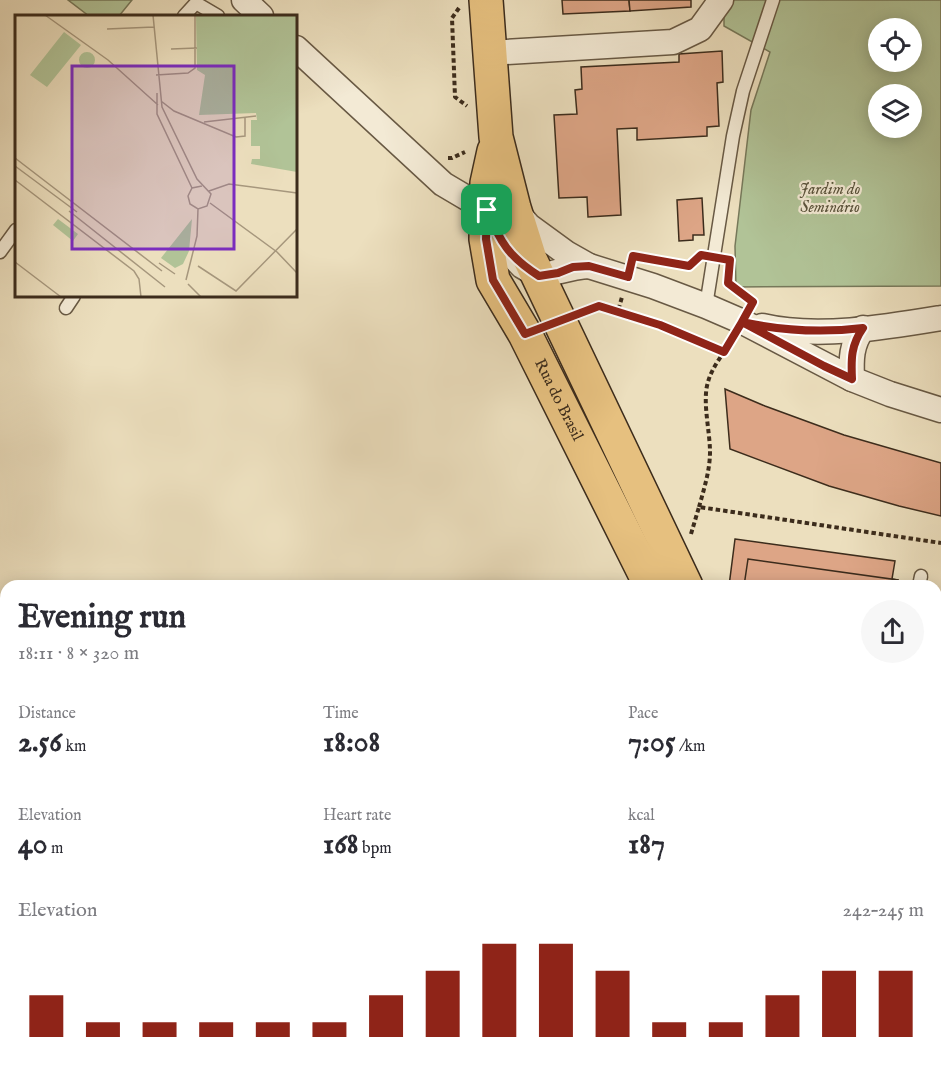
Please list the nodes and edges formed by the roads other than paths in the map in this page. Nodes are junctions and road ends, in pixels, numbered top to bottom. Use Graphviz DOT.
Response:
graph roads {
  1 [pos="244,0"];
  2 [pos="721,0"];
  3 [pos="474,1"];
  4 [pos="773,1"];
  5 [pos="185,15"];
  6 [pos="217,15"];
  7 [pos="260,15"];
  8 [pos="297,49"];
  9 [pos="489,53"];
  10 [pos="500,209"];
  11 [pos="15,231"];
  12 [pos="0,252"];
  13 [pos="566,253"];
  14 [pos="589,266"];
  15 [pos="530,267"];
  16 [pos="73,297"];
  17 [pos="507,303"];
  18 [pos="706,306"];
  19 [pos="66,308"];
  20 [pos="941,318"];
  21 [pos="742,322"];
  22 [pos="863,328"];
  23 [pos="852,379"];
  24 [pos="941,410"];
  25 [pos="679,573"];
  26 [pos="648,580"];
  1 -- 7 [label="street"];
  2 -- 9 [label="street"];
  3 -- 9 [label="main road, Rua do Brasil"];
  4 -- 18 [label="lane"];
  5 -- 6 [label="lane"];
  8 -- 10 [label="street"];
  9 -- 10 [label="main road, Rua do Brasil"];
  10 -- 13 [label="street"];
  10 -- 15 [label="main road, Rua do Brasil"];
  10 -- 17 [label="main road, Rua do Brasil"];
  11 -- 12 [label="lane"];
  13 -- 14 [label="street"];
  13 -- 15 [label="street"];
  14 -- 15 [label="street"];
  14 -- 18 [label="street"];
  15 -- 17 [label="street"];
  15 -- 25 [label="main road, Rua do Brasil"];
  16 -- 19 [label="lane"];
  17 -- 26 [label="main road, Rua do Brasil"];
  18 -- 21 [label="street"];
  20 -- 22 [label="street"];
  21 -- 22 [label="street"];
  21 -- 23 [label="street"];
  22 -- 23 [label="street"];
  23 -- 24 [label="street"];
}
